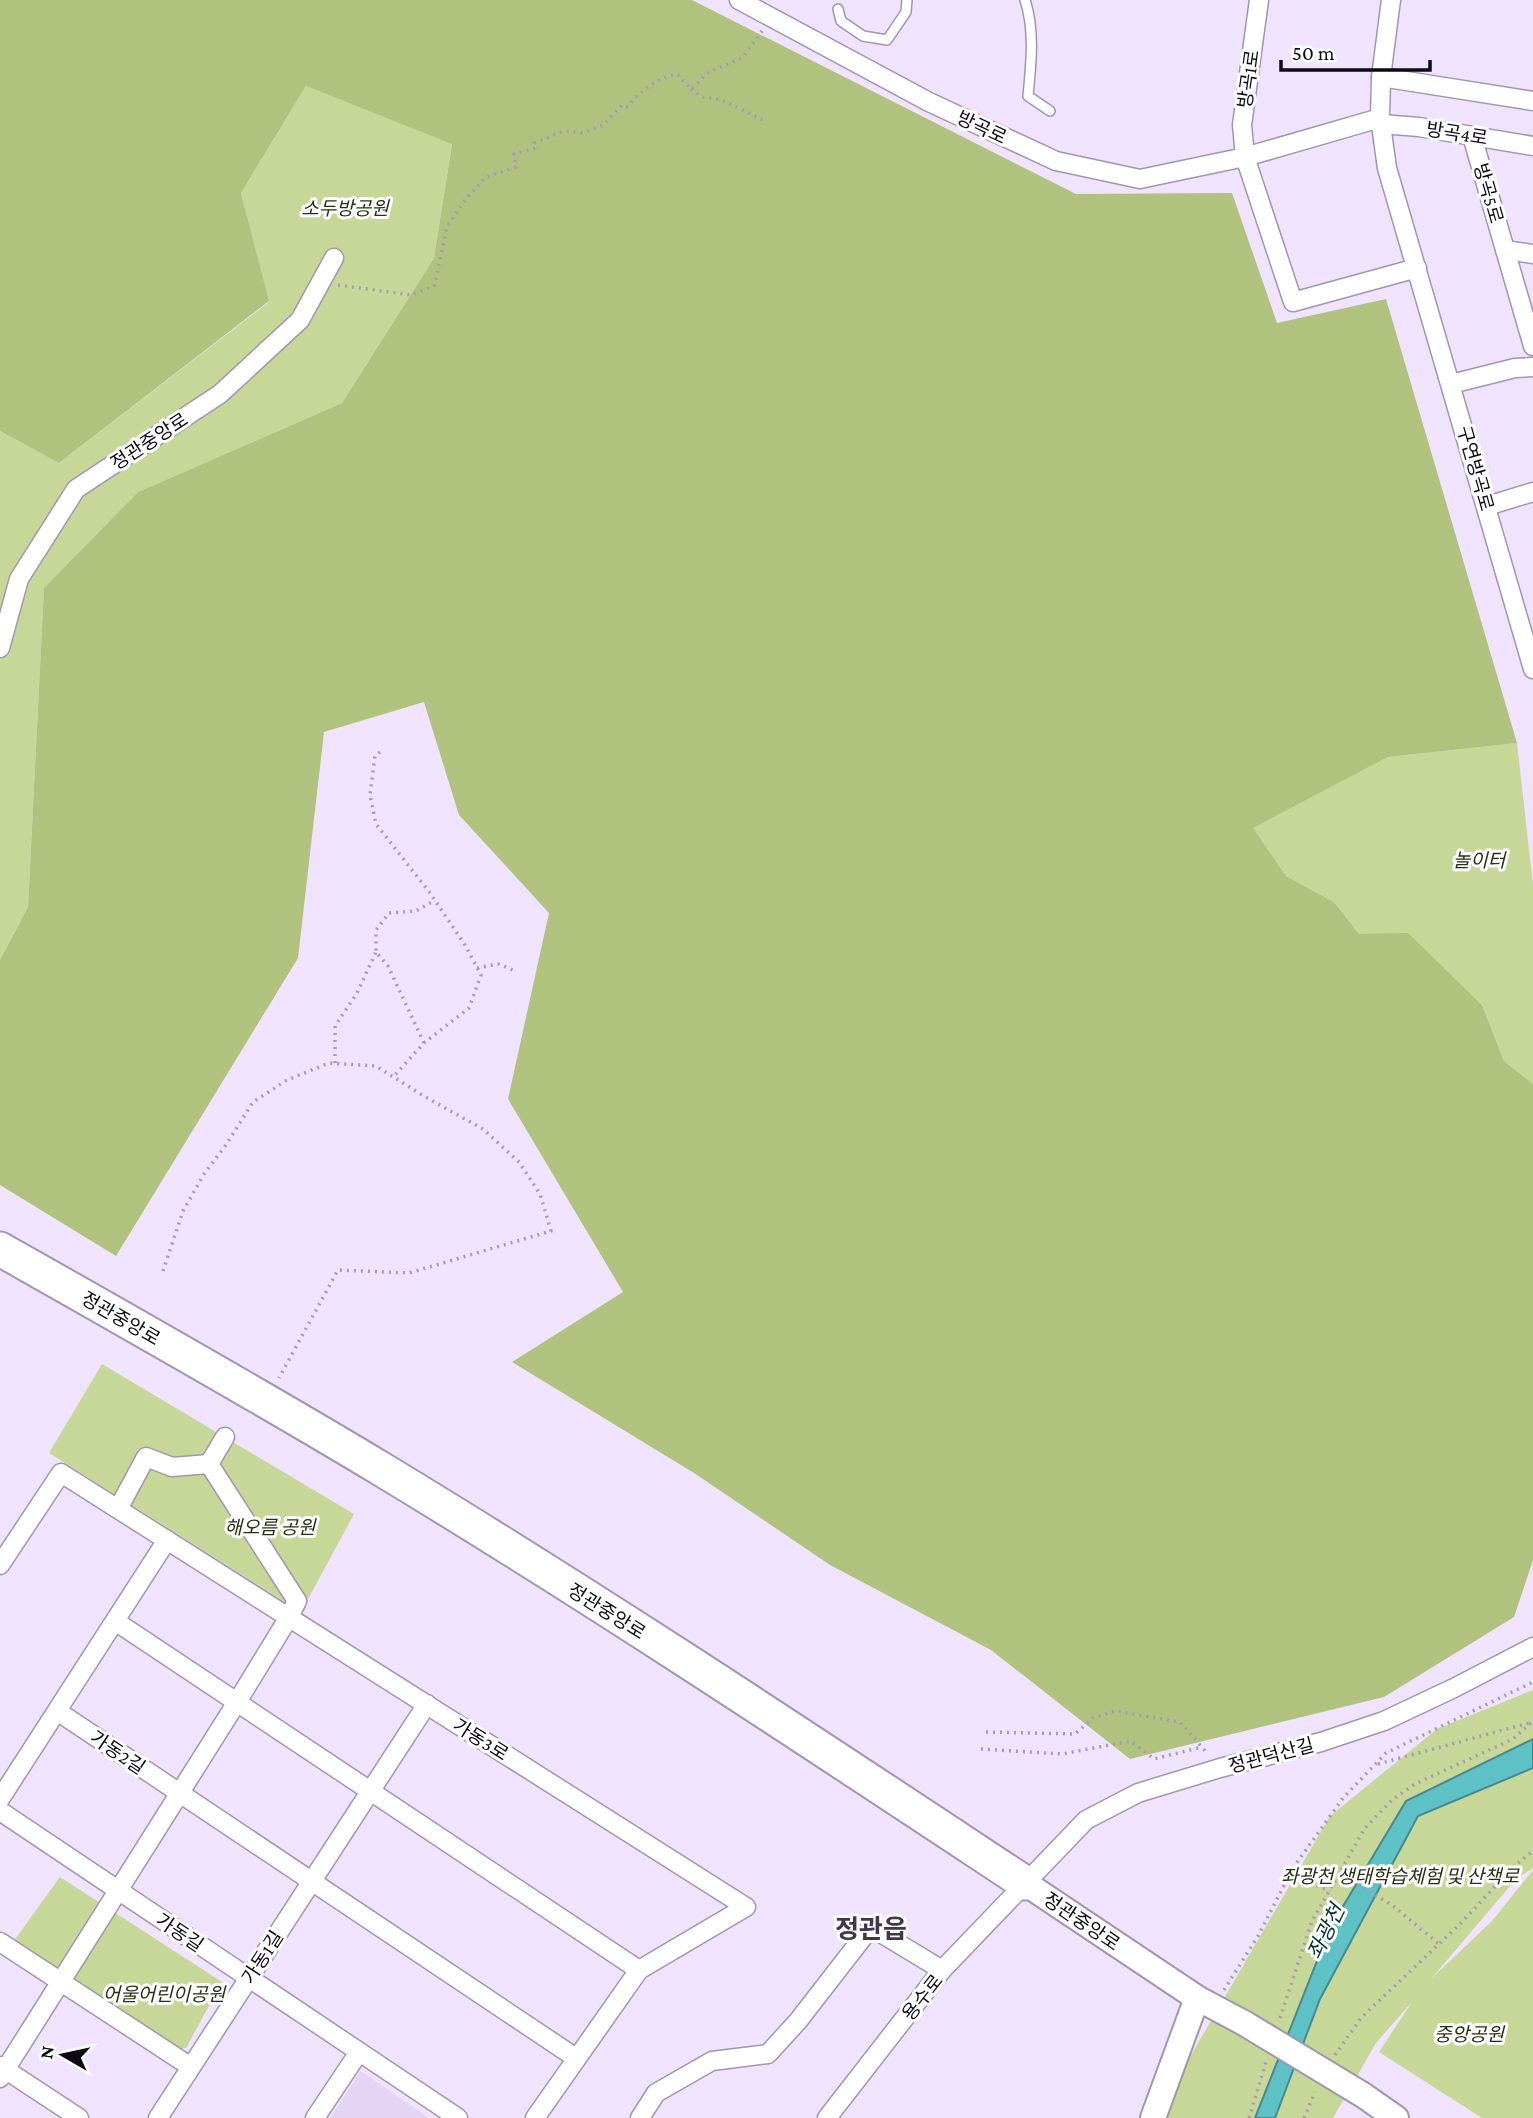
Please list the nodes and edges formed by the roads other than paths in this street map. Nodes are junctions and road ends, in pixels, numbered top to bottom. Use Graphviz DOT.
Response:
graph roads {
  1 [pos="738,0"];
  2 [pos="907,0"];
  3 [pos="1025,0"];
  4 [pos="1259,0"];
  5 [pos="1391,0"];
  6 [pos="838,9"];
  7 [pos="1381,78"];
  8 [pos="1533,101"];
  9 [pos="1050,111"];
  10 [pos="1380,121"];
  11 [pos="1472,136"];
  12 [pos="1533,146"];
  13 [pos="1245,157"];
  14 [pos="1505,250"];
  15 [pos="1533,254"];
  16 [pos="334,258"];
  17 [pos="1417,268"];
  18 [pos="1533,346"];
  19 [pos="1533,367"];
  20 [pos="1451,384"];
  21 [pos="1533,492"];
  22 [pos="1487,506"];
  23 [pos="1526,618"];
  24 [pos="0,648"];
  25 [pos="1533,669"];
  26 [pos="0,1250"];
  27 [pos="225,1437"];
  28 [pos="209,1464"];
  29 [pos="118,1509"];
  30 [pos="167,1540"];
  31 [pos="0,1565"];
  32 [pos="289,1617"];
  33 [pos="115,1621"];
  34 [pos="1533,1647"];
  35 [pos="237,1702"];
  36 [pos="427,1704"];
  37 [pos="57,1711"];
  38 [pos="370,1791"];
  39 [pos="180,1793"];
  40 [pos="0,1799"];
  41 [pos="0,1811"];
  42 [pos="312,1881"];
  43 [pos="1026,1883"];
  44 [pos="118,1890"];
  45 [pos="0,1942"];
  46 [pos="639,1970"];
  47 [pos="942,1970"];
  48 [pos="249,1978"];
  49 [pos="60,1982"];
  50 [pos="1206,2002"];
  51 [pos="359,2052"];
  52 [pos="576,2058"];
  53 [pos="191,2067"];
  54 [pos="2,2071"];
  55 [pos="79,2118"];
  56 [pos="158,2118"];
  57 [pos="315,2118"];
  58 [pos="458,2118"];
  59 [pos="535,2118"];
  60 [pos="640,2118"];
  61 [pos="827,2118"];
  62 [pos="1153,2118"];
  63 [pos="1396,2118"];
  1 -- 13 [label="street, 방곡로"];
  2 -- 6 [label="lane"];
  3 -- 9 [label="lane"];
  4 -- 13 [label="street, 방곡1로"];
  5 -- 7 [label="street, 구연방곡로"];
  7 -- 8 [label="street"];
  7 -- 10 [label="street, 구연방곡로"];
  10 -- 11 [label="street, 방곡4로"];
  10 -- 13 [label="street, 방곡로"];
  10 -- 17 [label="street, 구연방곡로"];
  11 -- 12 [label="street, 방곡4로"];
  11 -- 14 [label="street, 방곡5로"];
  13 -- 17 [label="street"];
  14 -- 15 [label="street, 방곡5로"];
  14 -- 18 [label="street, 방곡5로"];
  16 -- 24 [label="street, 정관중앙로"];
  17 -- 20 [label="street, 구연방곡로"];
  19 -- 20 [label="street"];
  20 -- 22 [label="street, 구연방곡로"];
  21 -- 22 [label="street"];
  22 -- 23 [label="street, 구연방곡로"];
  23 -- 25 [label="street, 구연방곡로"];
  26 -- 43 [label="highway, 정관중앙로"];
  27 -- 28 [label="street"];
  28 -- 29 [label="street"];
  28 -- 32 [label="street"];
  29 -- 30 [label="street, 가동3로"];
  29 -- 31 [label="street, 가동3로"];
  30 -- 32 [label="street, 가동3로"];
  30 -- 33 [label="street"];
  32 -- 35 [label="street"];
  32 -- 36 [label="street, 가동3로"];
  33 -- 35 [label="street"];
  33 -- 37 [label="street"];
  34 -- 43 [label="street, 정관덕산길"];
  35 -- 38 [label="street"];
  35 -- 39 [label="street"];
  36 -- 38 [label="street, 가동1길"];
  36 -- 46 [label="street, 가동3로"];
  37 -- 39 [label="street, 가동2길"];
  37 -- 40 [label="street"];
  38 -- 42 [label="street, 가동1길"];
  38 -- 46 [label="street"];
  39 -- 42 [label="street"];
  39 -- 44 [label="street"];
  41 -- 44 [label="street, 가동길"];
  42 -- 48 [label="street, 가동1길"];
  42 -- 52 [label="street"];
  43 -- 47 [label="street, 용수로"];
  43 -- 50 [label="main road, 정관중앙로"];
  44 -- 48 [label="street, 가동길"];
  44 -- 49 [label="street"];
  45 -- 49 [label="street"];
  46 -- 52 [label="street"];
  47 -- 60 [label="street"];
  47 -- 61 [label="street, 용수로"];
  48 -- 51 [label="street, 가동길"];
  48 -- 53 [label="street, 가동1길"];
  49 -- 53 [label="street"];
  49 -- 54 [label="street"];
  50 -- 62 [label="main road"];
  50 -- 63 [label="main road, 정관중앙로, bridge"];
  51 -- 57 [label="street"];
  51 -- 58 [label="street, 가동길"];
  52 -- 59 [label="street"];
  53 -- 56 [label="street, 가동1길"];
  54 -- 55 [label="street"];
}
